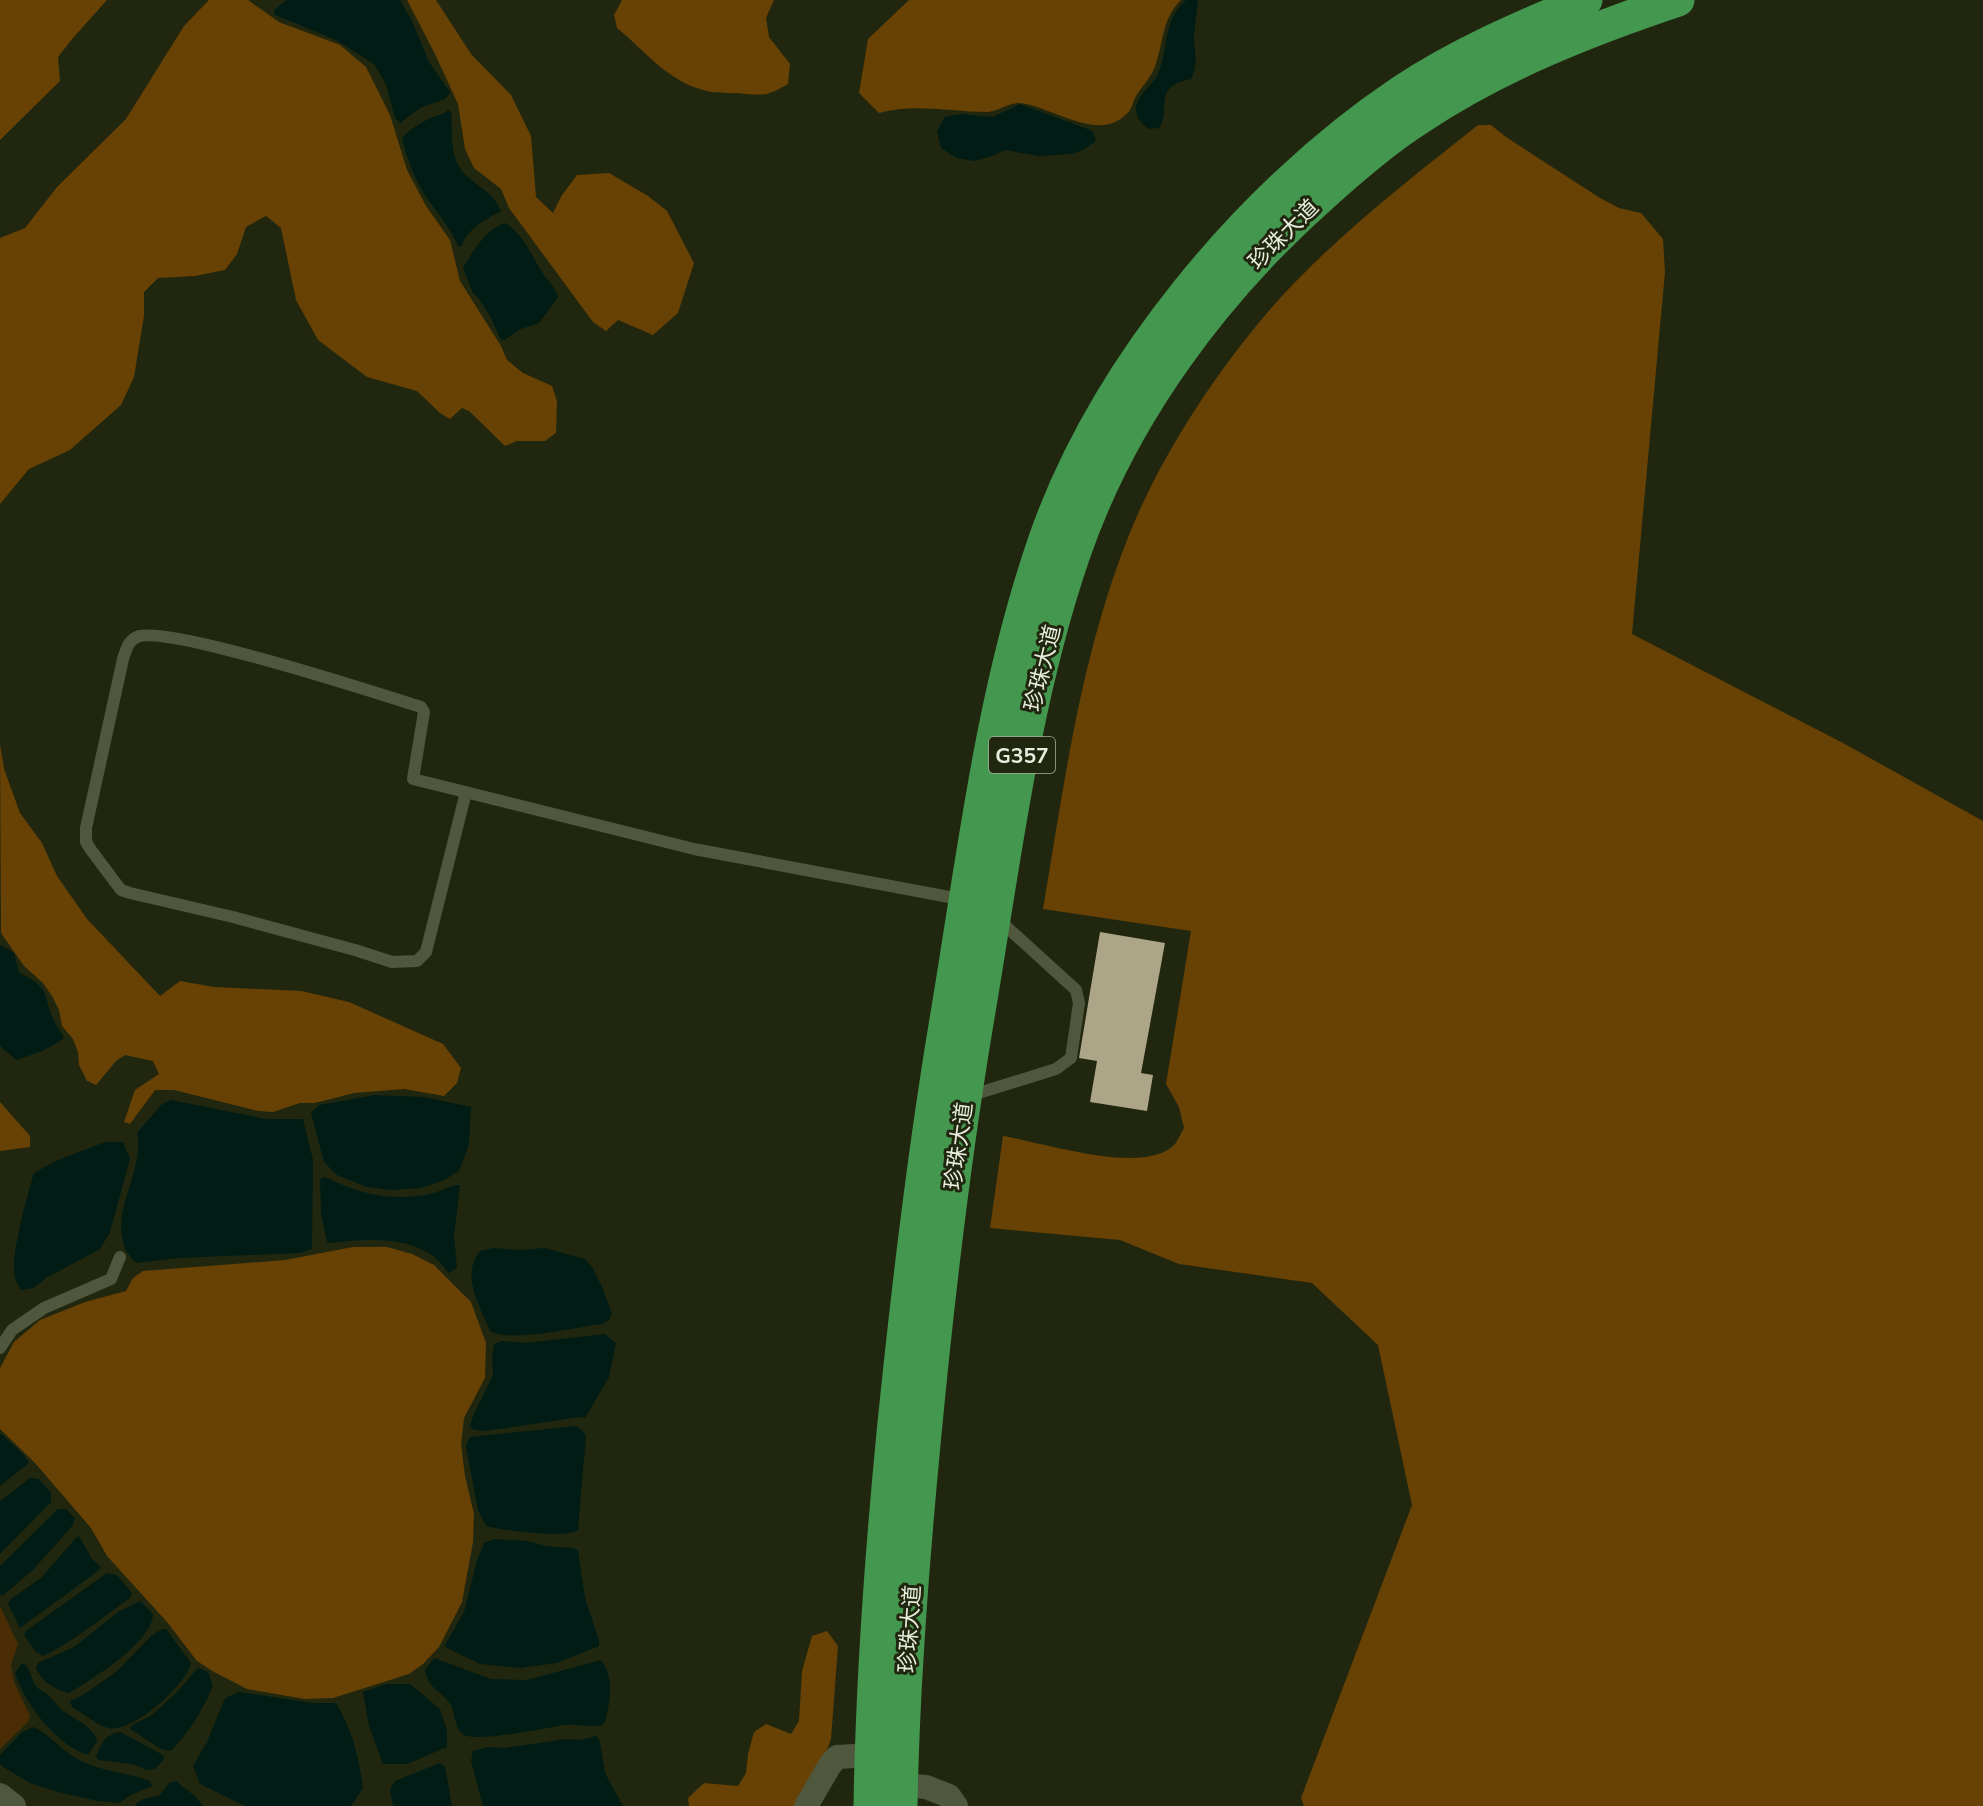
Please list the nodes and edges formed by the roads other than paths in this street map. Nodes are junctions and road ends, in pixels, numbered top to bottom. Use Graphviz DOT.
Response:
graph roads {
  1 [pos="1586,0"];
  2 [pos="1678,0"];
  3 [pos="466,792"];
  4 [pos="966,900"];
  5 [pos="995,918"];
  6 [pos="965,1097"];
  7 [pos="120,1257"];
  8 [pos="0,1348"];
  9 [pos="870,1755"];
  10 [pos="0,1795"];
  11 [pos="902,1795"];
  12 [pos="14,1806"];
  13 [pos="806,1806"];
  14 [pos="870,1806"];
  15 [pos="956,1806"];
  1 -- 4 [label="highway, 珍珠大道 / G357"];
  2 -- 5 [label="highway, 珍珠大道 / G357"];
  3 -- 3 [label="lane"];
  3 -- 4 [label="lane"];
  4 -- 9 [label="highway, 珍珠大道 / G357"];
  5 -- 6 [label="highway, 珍珠大道 / G357"];
  5 -- 6 [label="lane"];
  6 -- 11 [label="highway, 珍珠大道 / G357"];
  7 -- 8 [label="lane"];
  9 -- 11 [label="street"];
  9 -- 13 [label="street"];
  9 -- 14 [label="highway, 珍珠大道 / G357"];
  10 -- 12 [label="street"];
  11 -- 15 [label="street"];
}
